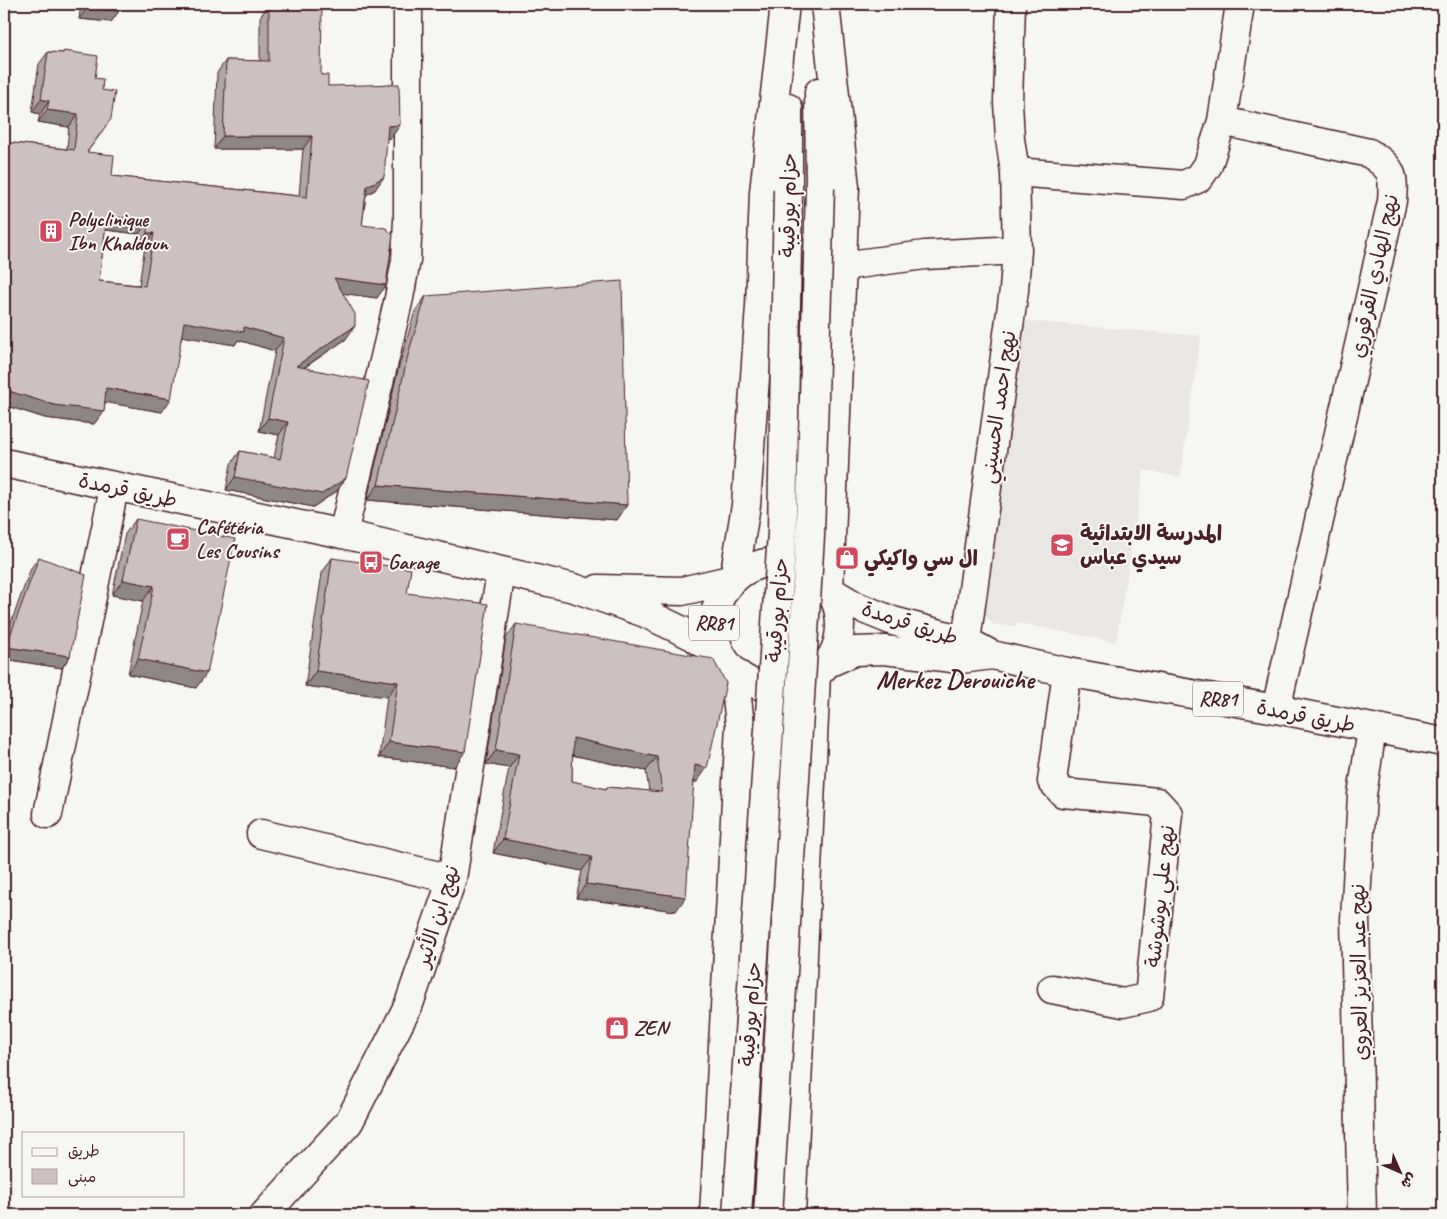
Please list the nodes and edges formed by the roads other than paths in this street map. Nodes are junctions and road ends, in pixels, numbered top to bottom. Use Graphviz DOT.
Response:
graph roads {
  1 [pos="408,4"];
  2 [pos="785,4"];
  3 [pos="789,4"];
  4 [pos="819,4"];
  5 [pos="824,4"];
  6 [pos="1011,4"];
  7 [pos="1240,4"];
  8 [pos="1222,121"];
  9 [pos="1015,172"];
  10 [pos="1017,250"];
  11 [pos="842,266"];
  12 [pos="4,463"];
  13 [pos="114,488"];
  14 [pos="343,534"];
  15 [pos="501,572"];
  16 [pos="734,579"];
  17 [pos="574,588"];
  18 [pos="829,590"];
  19 [pos="966,641"];
  20 [pos="992,656"];
  21 [pos="729,666"];
  22 [pos="821,669"];
  23 [pos="1067,672"];
  24 [pos="1276,709"];
  25 [pos="1372,729"];
  26 [pos="1443,742"];
  27 [pos="48,814"];
  28 [pos="261,834"];
  29 [pos="452,879"];
  30 [pos="1052,989"];
  31 [pos="264,1215"];
  32 [pos="714,1215"];
  33 [pos="737,1215"];
  34 [pos="768,1215"];
  35 [pos="791,1215"];
  36 [pos="1362,1215"];
  1 -- 14 [label="main road"];
  2 -- 16 [label="main road"];
  3 -- 33 [label="main road, حزام بورقيبة, bridge"];
  4 -- 34 [label="main road, حزام بورقيبة, bridge"];
  5 -- 11 [label="main road"];
  6 -- 9 [label="main road, نهج احمد الحسيني"];
  7 -- 8 [label="main road"];
  8 -- 9 [label="main road"];
  8 -- 24 [label="main road, نهج الهادي القرقوري"];
  9 -- 10 [label="main road, نهج احمد الحسيني"];
  10 -- 11 [label="main road"];
  10 -- 19 [label="main road, نهج احمد الحسيني"];
  11 -- 18 [label="main road"];
  12 -- 13 [label="main road, طريق قرمدة / RR81"];
  13 -- 14 [label="main road, طريق قرمدة / RR81"];
  13 -- 27 [label="main road"];
  14 -- 15 [label="main road, طريق قرمدة / RR81"];
  15 -- 17 [label="main road, طريق قرمدة / RR81"];
  15 -- 29 [label="main road, نهج ابن الأثير"];
  16 -- 17 [label="main road, طريق قرمدة / RR81"];
  16 -- 18 [label="main road, RR81"];
  16 -- 21 [label="main road, RR81"];
  17 -- 21 [label="main road, طريق قرمدة / RR81"];
  18 -- 19 [label="main road, طريق قرمدة / RR81"];
  18 -- 22 [label="main road, RR81"];
  19 -- 20 [label="main road, طريق قرمدة / RR81"];
  20 -- 22 [label="main road, طريق قرمدة / RR81"];
  20 -- 23 [label="main road, طريق قرمدة / RR81"];
  21 -- 22 [label="main road, RR81"];
  21 -- 32 [label="main road, حزام بورقيبة"];
  22 -- 35 [label="main road"];
  23 -- 24 [label="main road, طريق قرمدة / RR81"];
  23 -- 30 [label="main road, نهج علي بوشوشة"];
  24 -- 25 [label="main road, طريق قرمدة / RR81"];
  25 -- 26 [label="main road, طريق قرمدة / RR81"];
  25 -- 36 [label="main road, نهج عبد العزيز العروي"];
  28 -- 29 [label="main road"];
  29 -- 31 [label="main road, نهج ابن الأثير"];
}
